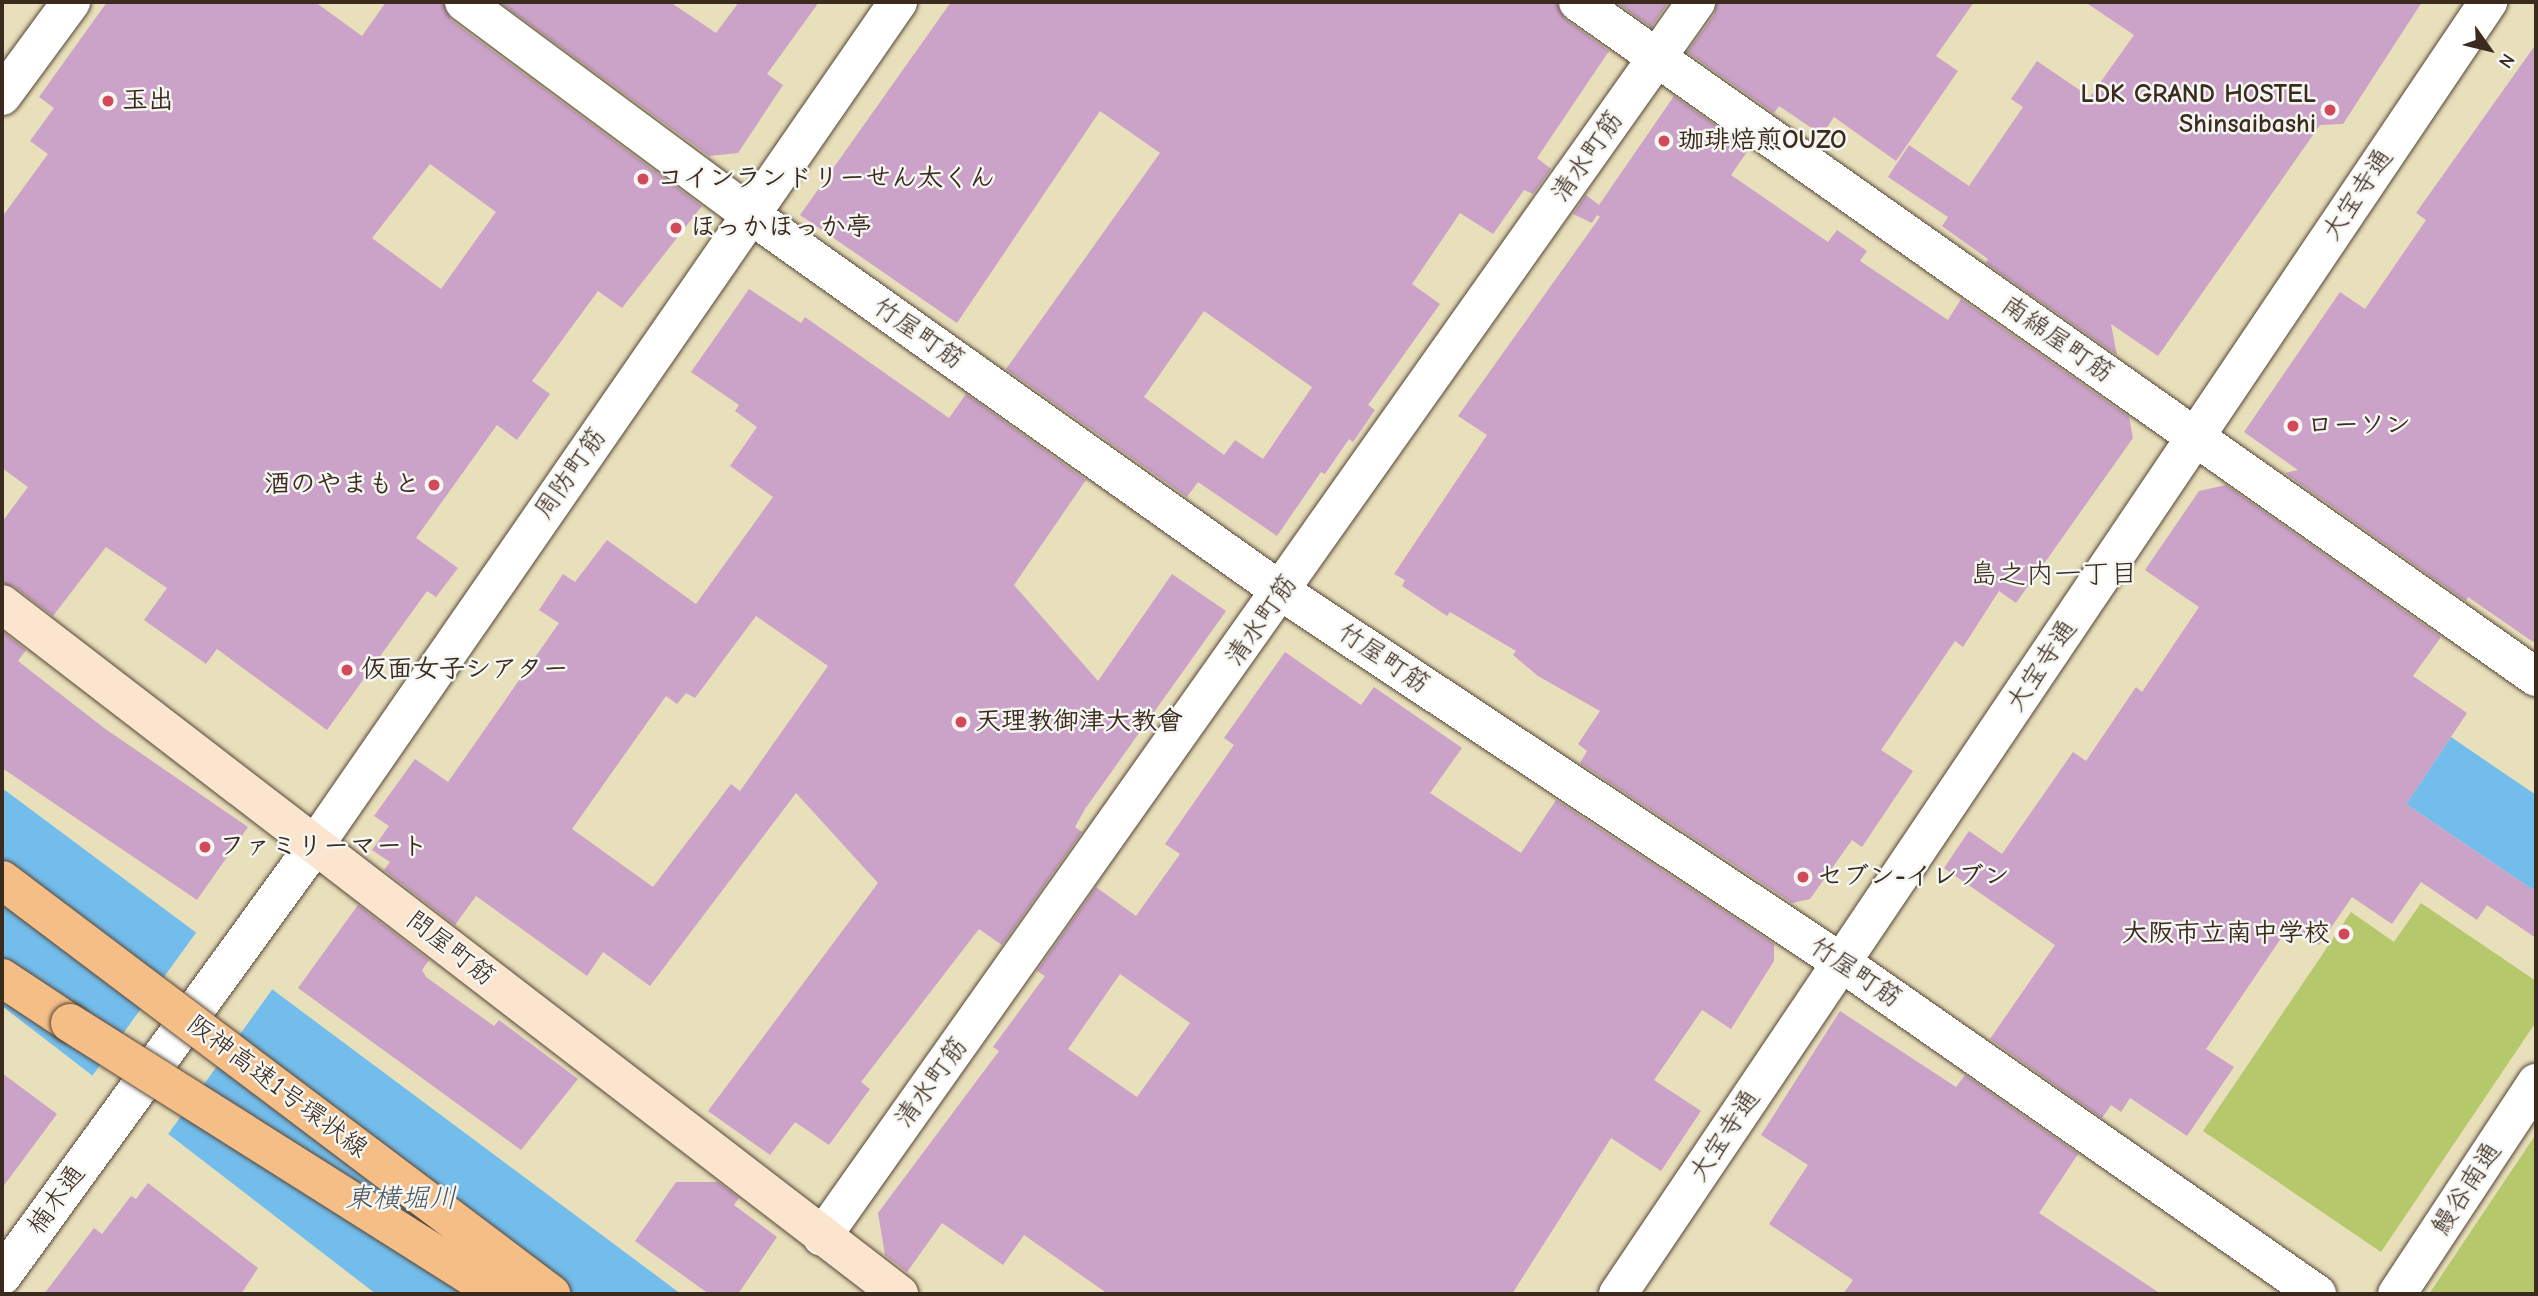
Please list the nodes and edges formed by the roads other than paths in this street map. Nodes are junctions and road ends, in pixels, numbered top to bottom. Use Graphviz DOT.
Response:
graph roads {
  1 [pos="71,2"];
  2 [pos="464,2"];
  3 [pos="898,2"];
  4 [pos="1578,2"];
  5 [pos="1696,2"];
  6 [pos="2488,2"];
  7 [pos="1657,58"];
  8 [pos="2,96"];
  9 [pos="751,215"];
  10 [pos="2196,438"];
  11 [pos="1282,592"];
  12 [pos="2,604"];
  13 [pos="2536,677"];
  14 [pos="315,845"];
  15 [pos="2,880"];
  16 [pos="242,945"];
  17 [pos="1842,963"];
  18 [pos="2,978"];
  19 [pos="2536,1083"];
  20 [pos="822,1237"];
  21 [pos="2,1276"];
  22 [pos="499,1294"];
  23 [pos="551,1294"];
  24 [pos="899,1294"];
  25 [pos="1618,1294"];
  26 [pos="2317,1294"];
  27 [pos="2397,1294"];
  1 -- 8 [label="street"];
  2 -- 9 [label="street, 竹屋町筋"];
  3 -- 9 [label="street, 周防町筋"];
  4 -- 7 [label="street, 南綿屋町筋"];
  5 -- 7 [label="street, 清水町筋"];
  6 -- 10 [label="street, 大宝寺通"];
  7 -- 10 [label="street, 南綿屋町筋"];
  7 -- 11 [label="street, 清水町筋"];
  9 -- 11 [label="street, 竹屋町筋"];
  9 -- 14 [label="street, 周防町筋"];
  10 -- 13 [label="street, 南綿屋町筋"];
  10 -- 17 [label="street, 大宝寺通"];
  11 -- 17 [label="street, 竹屋町筋"];
  11 -- 20 [label="street, 清水町筋"];
  12 -- 14 [label="street, 問屋町筋"];
  14 -- 16 [label="street, 周防町筋"];
  14 -- 20 [label="street, 問屋町筋"];
  15 -- 23 [label="highway, 阪神高速1号環状線, bridge"];
  16 -- 21 [label="street, 楠木通, bridge"];
  17 -- 25 [label="street, 大宝寺通"];
  17 -- 26 [label="street, 竹屋町筋"];
  18 -- 22 [label="highway, bridge"];
  19 -- 27 [label="street, 鰻谷南通"];
  20 -- 24 [label="street, 問屋町筋"];
}
